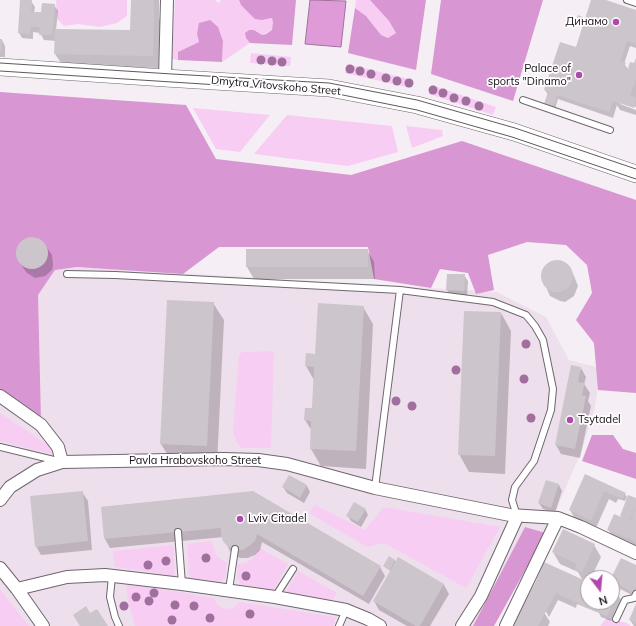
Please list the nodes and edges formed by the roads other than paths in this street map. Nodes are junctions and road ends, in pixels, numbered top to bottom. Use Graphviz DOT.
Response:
graph roads {
  1 [pos="167,0"];
  2 [pos="627,0"];
  3 [pos="636,3"];
  4 [pos="0,67"];
  5 [pos="165,78"];
  6 [pos="523,100"];
  7 [pos="610,130"];
  8 [pos="636,174"];
  9 [pos="67,274"];
  10 [pos="400,290"];
  11 [pos="0,396"];
  12 [pos="0,448"];
  13 [pos="62,462"];
  14 [pos="375,488"];
  15 [pos="0,500"];
  16 [pos="517,517"];
  17 [pos="558,518"];
  18 [pos="178,532"];
  19 [pos="235,549"];
  20 [pos="636,552"];
  21 [pos="0,568"];
  22 [pos="293,569"];
  23 [pos="112,576"];
  24 [pos="182,584"];
  25 [pos="17,589"];
  26 [pos="229,590"];
  27 [pos="636,594"];
  28 [pos="275,597"];
  29 [pos="346,610"];
  30 [pos="616,619"];
  31 [pos="43,626"];
  32 [pos="119,626"];
  33 [pos="339,626"];
  34 [pos="380,626"];
  35 [pos="462,626"];
  36 [pos="506,626"];
  1 -- 5 [label="street"];
  2 -- 3 [label="lane"];
  4 -- 5 [label="main road, Dmytra Vitovskoho Street"];
  5 -- 8 [label="main road, Dmytra Vitovskoho Street"];
  6 -- 7 [label="lane"];
  9 -- 10 [label="lane"];
  10 -- 14 [label="lane"];
  10 -- 16 [label="lane"];
  11 -- 13 [label="street"];
  12 -- 13 [label="lane"];
  13 -- 14 [label="street, Pavla Hrabovskoho Street"];
  13 -- 15 [label="street, Pavla Hrabovskoho Street"];
  14 -- 16 [label="street, Pavla Hrabovskoho Street"];
  16 -- 17 [label="street, Pavla Hrabovskoho Street"];
  16 -- 35 [label="street"];
  17 -- 20 [label="street, Pavla Hrabovskoho Street"];
  17 -- 36 [label="street"];
  18 -- 24 [label="lane"];
  19 -- 26 [label="lane"];
  21 -- 25 [label="street"];
  22 -- 28 [label="lane"];
  23 -- 24 [label="street"];
  23 -- 25 [label="street"];
  23 -- 32 [label="lane"];
  24 -- 26 [label="street"];
  25 -- 31 [label="street"];
  26 -- 28 [label="street"];
  27 -- 30 [label="lane"];
  28 -- 29 [label="street"];
  29 -- 33 [label="lane"];
  29 -- 34 [label="street"];
}
